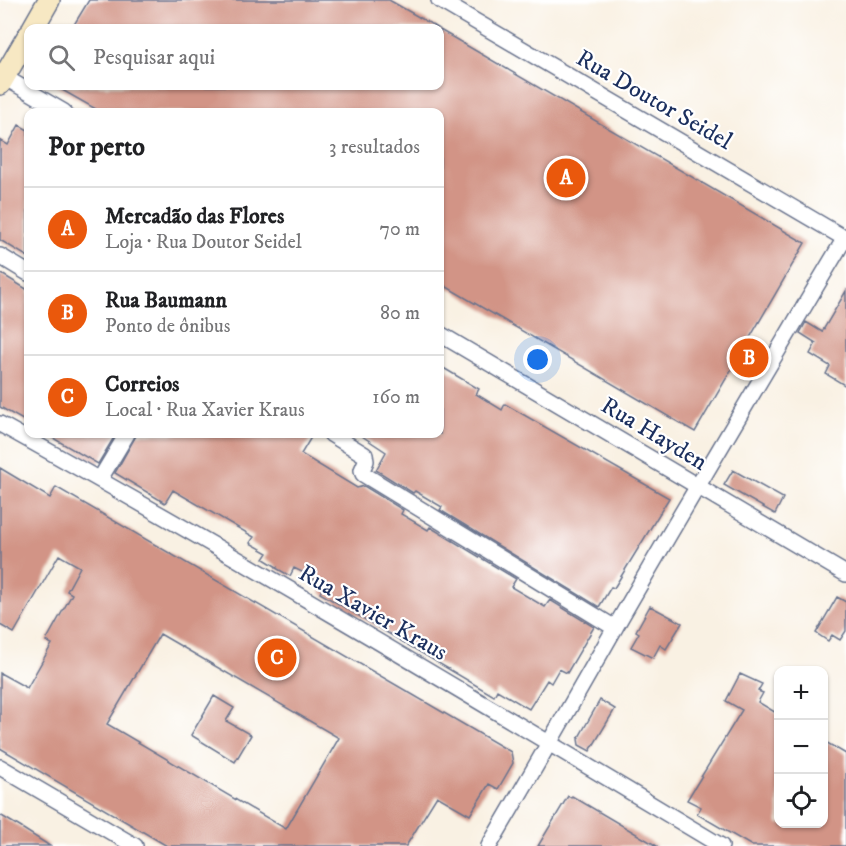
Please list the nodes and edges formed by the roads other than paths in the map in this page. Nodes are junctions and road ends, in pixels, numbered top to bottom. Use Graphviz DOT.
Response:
graph roads {
  1 [pos="49,0"];
  2 [pos="439,0"];
  3 [pos="35,24"];
  4 [pos="24,43"];
  5 [pos="2,81"];
  6 [pos="56,108"];
  7 [pos="846,238"];
  8 [pos="0,256"];
  9 [pos="24,271"];
  10 [pos="444,336"];
  11 [pos="0,424"];
  12 [pos="24,437"];
  13 [pos="25,438"];
  14 [pos="125,438"];
  15 [pos="337,438"];
  16 [pos="100,479"];
  17 [pos="698,486"];
  18 [pos="846,574"];
  19 [pos="615,628"];
  20 [pos="550,743"];
  21 [pos="0,767"];
  22 [pos="135,846"];
  23 [pos="489,846"];
  24 [pos="721,846"];
  1 -- 3 [label="main road"];
  2 -- 7 [label="street, Rua Doutor Seidel"];
  4 -- 5 [label="main road"];
  5 -- 6 [label="street"];
  7 -- 17 [label="street"];
  8 -- 9 [label="street"];
  10 -- 17 [label="street, Rua Hayden"];
  11 -- 12 [label="street, Rua Xavier Kraus"];
  13 -- 16 [label="street, Rua Xavier Kraus"];
  14 -- 16 [label="street"];
  15 -- 19 [label="street"];
  16 -- 20 [label="street, Rua Xavier Kraus"];
  17 -- 18 [label="street, Rua Hayden"];
  17 -- 19 [label="street"];
  19 -- 20 [label="street"];
  20 -- 23 [label="street"];
  20 -- 24 [label="street, Rua Xavier Kraus"];
  21 -- 22 [label="street"];
}
